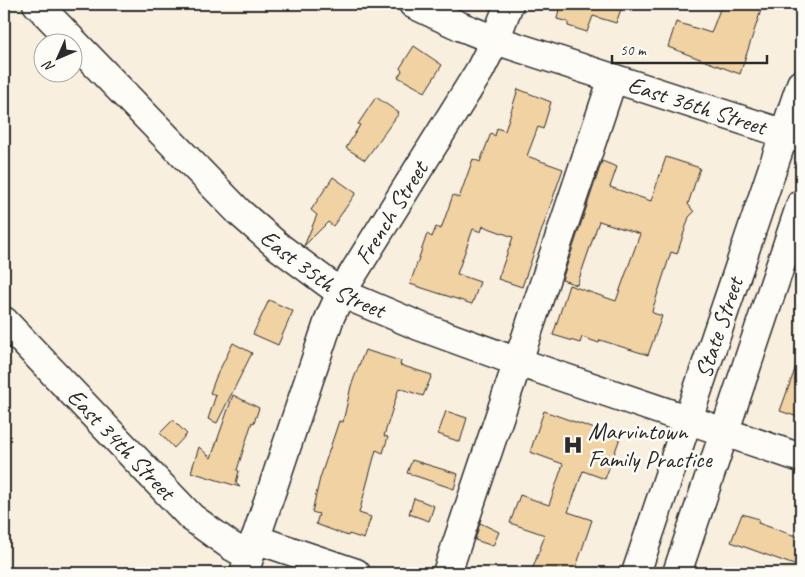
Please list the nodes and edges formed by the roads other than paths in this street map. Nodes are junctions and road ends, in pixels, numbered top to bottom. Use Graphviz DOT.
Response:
graph roads {
  1 [pos="37,4"];
  2 [pos="413,4"];
  3 [pos="509,4"];
  4 [pos="495,40"];
  5 [pos="613,78"];
  6 [pos="801,84"];
  7 [pos="793,136"];
  8 [pos="801,204"];
  9 [pos="341,293"];
  10 [pos="4,320"];
  11 [pos="518,362"];
  12 [pos="688,420"];
  13 [pos="724,432"];
  14 [pos="801,458"];
  15 [pos="249,556"];
  16 [pos="356,573"];
  17 [pos="447,573"];
  18 [pos="636,573"];
  19 [pos="676,573"];
  1 -- 9 [label="street, East 35th Street"];
  2 -- 4 [label="street, East 36th Street"];
  3 -- 4 [label="street, French Street"];
  4 -- 5 [label="street, East 36th Street"];
  4 -- 9 [label="street, French Street"];
  5 -- 7 [label="street, East 36th Street"];
  5 -- 11 [label="street"];
  6 -- 7 [label="street, State Street"];
  7 -- 12 [label="street, State Street"];
  8 -- 13 [label="street, State Street"];
  9 -- 11 [label="street, East 35th Street"];
  9 -- 15 [label="street, French Street"];
  10 -- 15 [label="street, East 34th Street"];
  11 -- 12 [label="street, East 35th Street"];
  11 -- 17 [label="street"];
  12 -- 13 [label="street, East 35th Street"];
  12 -- 18 [label="street, State Street"];
  13 -- 14 [label="street, East 35th Street"];
  13 -- 19 [label="street, State Street"];
  15 -- 16 [label="street, East 34th Street"];
}
